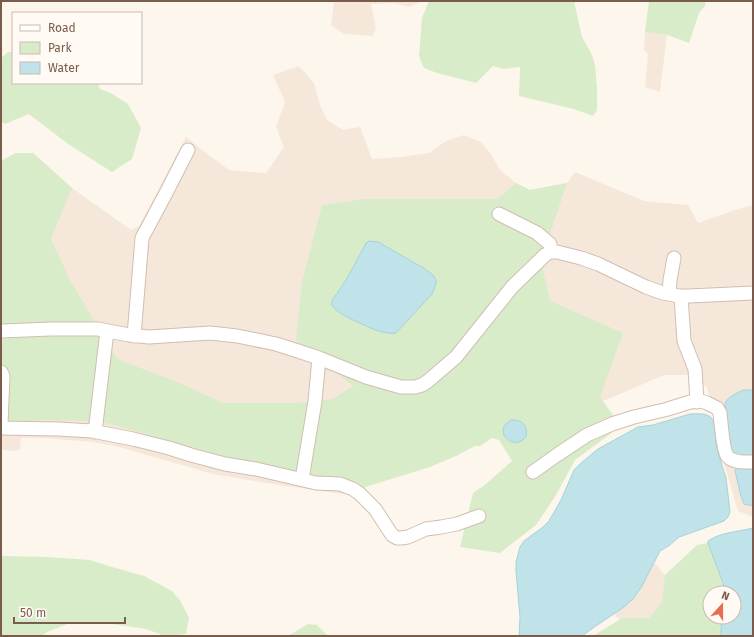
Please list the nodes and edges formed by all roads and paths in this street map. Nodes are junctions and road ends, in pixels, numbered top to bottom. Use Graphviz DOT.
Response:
graph roads {
  1 [pos="188,150"];
  2 [pos="499,214"];
  3 [pos="550,252"];
  4 [pos="674,258"];
  5 [pos="753,293"];
  6 [pos="675,295"];
  7 [pos="1,331"];
  8 [pos="107,331"];
  9 [pos="134,336"];
  10 [pos="319,358"];
  11 [pos="1,372"];
  12 [pos="697,402"];
  13 [pos="1,424"];
  14 [pos="1,428"];
  15 [pos="95,432"];
  16 [pos="753,462"];
  17 [pos="533,472"];
  18 [pos="302,480"];
  19 [pos="480,516"];
  1 -- 9 [label="street"];
  2 -- 3 [label="street"];
  3 -- 6 [label="street"];
  3 -- 10 [label="street"];
  4 -- 6 [label="street"];
  5 -- 6 [label="street"];
  6 -- 12 [label="street"];
  7 -- 8 [label="street"];
  8 -- 9 [label="street"];
  8 -- 15 [label="street"];
  9 -- 10 [label="street"];
  10 -- 18 [label="street"];
  11 -- 13 [label="street"];
  12 -- 16 [label="street"];
  12 -- 17 [label="street"];
  14 -- 15 [label="street"];
  15 -- 18 [label="street"];
  18 -- 19 [label="street"];
}
